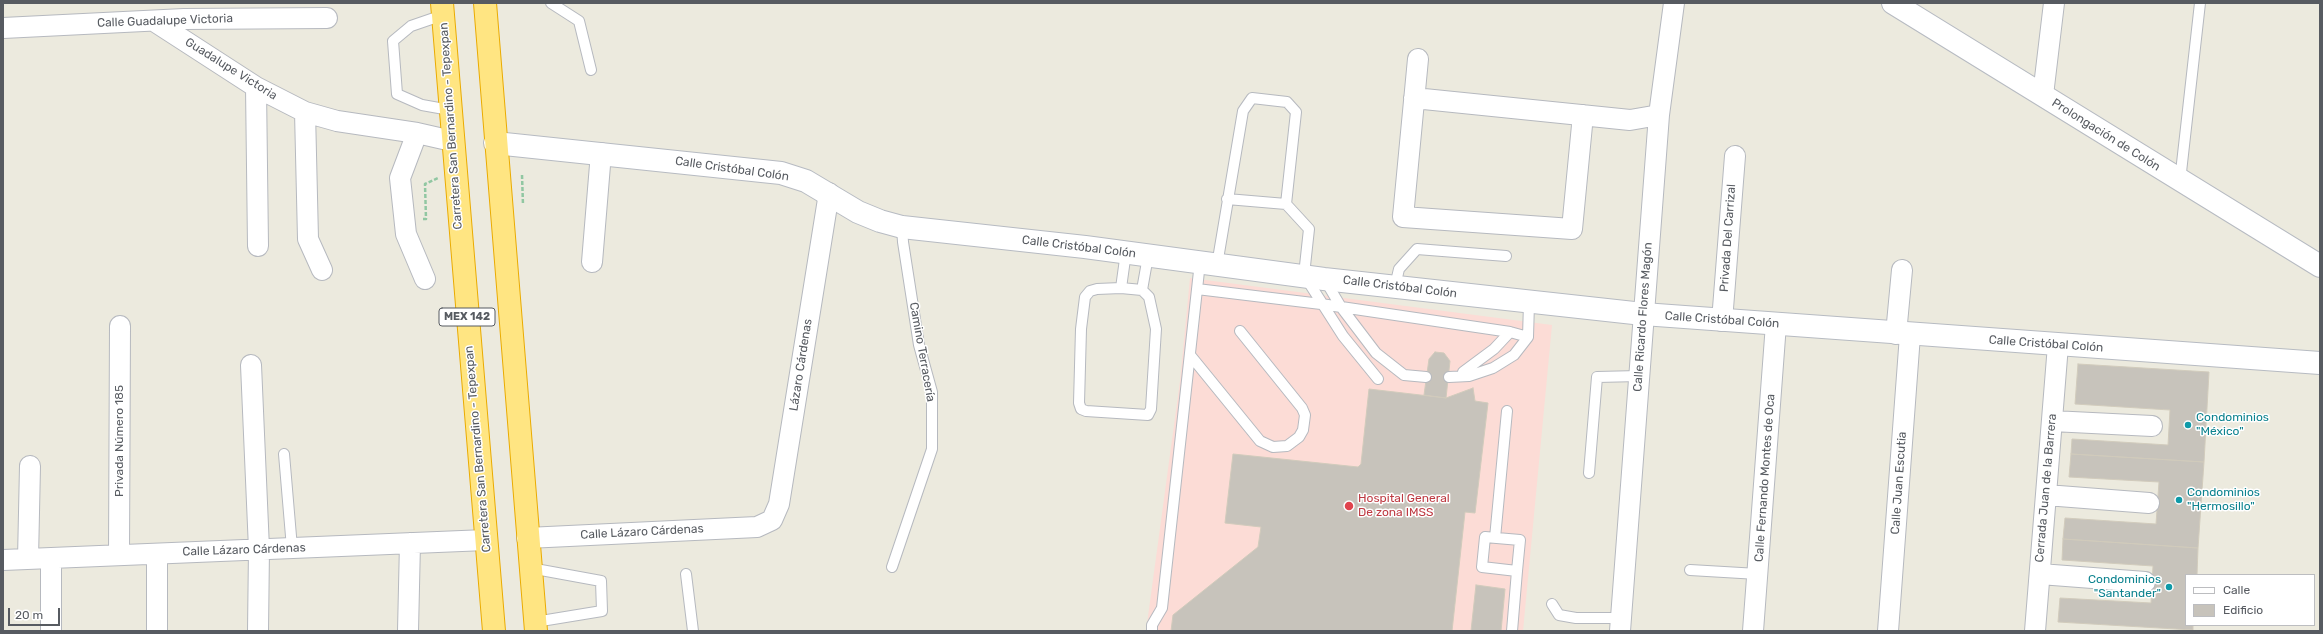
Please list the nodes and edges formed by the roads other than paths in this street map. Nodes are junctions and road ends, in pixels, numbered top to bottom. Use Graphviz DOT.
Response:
graph roads {
  1 [pos="485,3"];
  2 [pos="551,3"];
  3 [pos="1674,3"];
  4 [pos="2054,3"];
  5 [pos="2200,3"];
  6 [pos="1904,6"];
  7 [pos="442,9"];
  8 [pos="184,11"];
  9 [pos="272,11"];
  10 [pos="327,18"];
  11 [pos="154,21"];
  12 [pos="3,28"];
  13 [pos="1418,60"];
  14 [pos="591,70"];
  15 [pos="256,87"];
  16 [pos="2043,95"];
  17 [pos="1414,98"];
  18 [pos="450,110"];
  19 [pos="305,112"];
  20 [pos="1583,115"];
  21 [pos="1660,115"];
  22 [pos="417,133"];
  23 [pos="452,141"];
  24 [pos="495,143"];
  25 [pos="602,153"];
  26 [pos="1735,156"];
  27 [pos="2180,181"];
  28 [pos="829,193"];
  29 [pos="1227,199"];
  30 [pos="1286,204"];
  31 [pos="902,227"];
  32 [pos="258,246"];
  33 [pos="1126,252"];
  34 [pos="1148,256"];
  35 [pos="1506,256"];
  36 [pos="592,262"];
  37 [pos="1209,264"];
  38 [pos="2320,266"];
  39 [pos="322,270"];
  40 [pos="1902,270"];
  41 [pos="1314,277"];
  42 [pos="425,279"];
  43 [pos="1395,286"];
  44 [pos="1121,288"];
  45 [pos="1197,289"];
  46 [pos="1142,290"];
  47 [pos="1529,303"];
  48 [pos="1321,304"];
  49 [pos="1341,307"];
  50 [pos="1643,314"];
  51 [pos="1722,321"];
  52 [pos="1776,324"];
  53 [pos="120,326"];
  54 [pos="1240,331"];
  55 [pos="1510,332"];
  56 [pos="1903,334"];
  57 [pos="1528,337"];
  58 [pos="2058,345"];
  59 [pos="1190,354"];
  60 [pos="2320,363"];
  61 [pos="252,364"];
  62 [pos="1463,372"];
  63 [pos="1639,376"];
  64 [pos="1426,377"];
  65 [pos="1449,377"];
  66 [pos="1378,379"];
  67 [pos="1507,411"];
  68 [pos="2052,421"];
  69 [pos="2152,426"];
  70 [pos="284,454"];
  71 [pos="30,466"];
  72 [pos="1589,473"];
  73 [pos="2046,495"];
  74 [pos="2149,503"];
  75 [pos="757,526"];
  76 [pos="527,538"];
  77 [pos="1495,538"];
  78 [pos="486,540"];
  79 [pos="410,543"];
  80 [pos="292,548"];
  81 [pos="259,549"];
  82 [pos="157,554"];
  83 [pos="119,555"];
  84 [pos="51,558"];
  85 [pos="28,559"];
  86 [pos="3,560"];
  87 [pos="892,567"];
  88 [pos="530,568"];
  89 [pos="1690,570"];
  90 [pos="1517,571"];
  91 [pos="686,574"];
  92 [pos="1758,574"];
  93 [pos="2040,574"];
  94 [pos="2145,582"];
  95 [pos="1552,604"];
  96 [pos="1620,625"];
  97 [pos="535,626"];
  98 [pos="52,631"];
  99 [pos="157,631"];
  100 [pos="258,631"];
  101 [pos="408,631"];
  102 [pos="494,631"];
  103 [pos="693,631"];
  104 [pos="1152,631"];
  105 [pos="1512,631"];
  106 [pos="1753,631"];
  107 [pos="1888,631"];
  108 [pos="2035,631"];
  1 -- 24 [label="highway, MEX 142"];
  2 -- 14 [label="lane"];
  3 -- 21 [label="street, Calle Ricardo Flores Magón"];
  4 -- 16 [label="street"];
  5 -- 27 [label="lane"];
  6 -- 16 [label="street, Prolongación de Colón"];
  7 -- 18 [label="highway, Carretera San Bernardino - Tepexpan / MEX 142"];
  7 -- 18 [label="lane"];
  8 -- 9 [label="street, Calle Guadalupe Victoria"];
  8 -- 11 [label="street, Calle Guadalupe Victoria"];
  9 -- 10 [label="street, Calle Guadalupe Victoria"];
  11 -- 12 [label="street, Calle Guadalupe Victoria"];
  11 -- 15 [label="street, Guadalupe Victoria"];
  13 -- 17 [label="street"];
  15 -- 19 [label="street, Guadalupe Victoria"];
  15 -- 32 [label="street"];
  16 -- 27 [label="street, Prolongación de Colón"];
  17 -- 20 [label="street"];
  17 -- 20 [label="street"];
  18 -- 23 [label="highway, Carretera San Bernardino - Tepexpan / MEX 142"];
  19 -- 22 [label="street, Guadalupe Victoria"];
  19 -- 39 [label="street"];
  20 -- 21 [label="street"];
  21 -- 50 [label="street, Calle Ricardo Flores Magón"];
  22 -- 23 [label="street, Guadalupe Victoria"];
  22 -- 42 [label="street"];
  23 -- 78 [label="highway, Carretera San Bernardino - Tepexpan / MEX 142"];
  24 -- 25 [label="street, Calle Cristóbal Colón"];
  24 -- 76 [label="highway, MEX 142"];
  25 -- 28 [label="street, Calle Cristóbal Colón"];
  25 -- 36 [label="street"];
  26 -- 51 [label="street, Privada Del Carrizal"];
  27 -- 38 [label="street, Prolongación de Colón"];
  28 -- 31 [label="street, Calle Cristóbal Colón"];
  28 -- 75 [label="street, Lázaro Cárdenas"];
  29 -- 30 [label="lane"];
  29 -- 30 [label="lane"];
  29 -- 37 [label="lane"];
  30 -- 41 [label="lane"];
  31 -- 33 [label="street, Calle Cristóbal Colón"];
  31 -- 87 [label="lane, Camino Terracería"];
  33 -- 34 [label="street, Calle Cristóbal Colón"];
  33 -- 44 [label="lane"];
  34 -- 37 [label="street, Calle Cristóbal Colón"];
  34 -- 46 [label="lane"];
  35 -- 43 [label="lane"];
  37 -- 41 [label="street, Calle Cristóbal Colón"];
  37 -- 45 [label="lane"];
  40 -- 56 [label="street, Calle Juan Escutia"];
  41 -- 43 [label="street, Calle Cristóbal Colón"];
  41 -- 48 [label="lane"];
  41 -- 49 [label="lane"];
  43 -- 47 [label="street, Calle Cristóbal Colón"];
  44 -- 46 [label="lane"];
  44 -- 46 [label="lane"];
  45 -- 48 [label="lane"];
  45 -- 59 [label="lane"];
  47 -- 50 [label="street, Calle Cristóbal Colón"];
  47 -- 57 [label="lane"];
  48 -- 49 [label="lane"];
  48 -- 66 [label="lane"];
  49 -- 55 [label="lane"];
  49 -- 64 [label="lane"];
  50 -- 51 [label="street, Calle Cristóbal Colón"];
  50 -- 63 [label="street, Calle Ricardo Flores Magón"];
  51 -- 52 [label="street, Calle Cristóbal Colón"];
  52 -- 56 [label="street, Calle Cristóbal Colón"];
  52 -- 92 [label="street, Calle Fernando Montes de Oca"];
  53 -- 83 [label="street, Privada Número 185"];
  54 -- 59 [label="lane"];
  55 -- 57 [label="lane"];
  55 -- 62 [label="lane"];
  56 -- 58 [label="street, Calle Cristóbal Colón"];
  56 -- 107 [label="street, Calle Juan Escutia"];
  57 -- 65 [label="lane"];
  58 -- 60 [label="street, Calle Cristóbal Colón"];
  58 -- 68 [label="street, Cerrada Juan de la Barrera"];
  59 -- 104 [label="lane"];
  61 -- 81 [label="street"];
  63 -- 72 [label="lane"];
  63 -- 96 [label="street, Calle Ricardo Flores Magón"];
  67 -- 77 [label="lane"];
  68 -- 69 [label="street"];
  68 -- 73 [label="street, Cerrada Juan de la Barrera"];
  70 -- 80 [label="lane"];
  71 -- 85 [label="street"];
  73 -- 74 [label="street"];
  73 -- 93 [label="street, Cerrada Juan de la Barrera"];
  75 -- 76 [label="street, Calle Lázaro Cárdenas"];
  76 -- 88 [label="highway, MEX 142"];
  77 -- 90 [label="lane"];
  77 -- 90 [label="lane"];
  78 -- 79 [label="street, Calle Lázaro Cárdenas"];
  78 -- 102 [label="highway, Carretera San Bernardino - Tepexpan / MEX 142"];
  79 -- 80 [label="street, Calle Lázaro Cárdenas"];
  79 -- 101 [label="street"];
  80 -- 81 [label="street, Calle Lázaro Cárdenas"];
  81 -- 82 [label="street, Calle Lázaro Cárdenas"];
  81 -- 100 [label="street"];
  82 -- 83 [label="street, Calle Lázaro Cárdenas"];
  82 -- 99 [label="street"];
  83 -- 84 [label="street, Calle Lázaro Cárdenas"];
  84 -- 85 [label="street, Calle Lázaro Cárdenas"];
  84 -- 98 [label="street"];
  85 -- 86 [label="street, Calle Lázaro Cárdenas"];
  88 -- 97 [label="highway, MEX 142"];
  88 -- 97 [label="lane"];
  89 -- 92 [label="lane"];
  90 -- 105 [label="lane"];
  91 -- 103 [label="lane"];
  92 -- 106 [label="street, Calle Fernando Montes de Oca"];
  93 -- 94 [label="street"];
  93 -- 108 [label="street, Cerrada Juan de la Barrera"];
  95 -- 96 [label="lane"];
}
